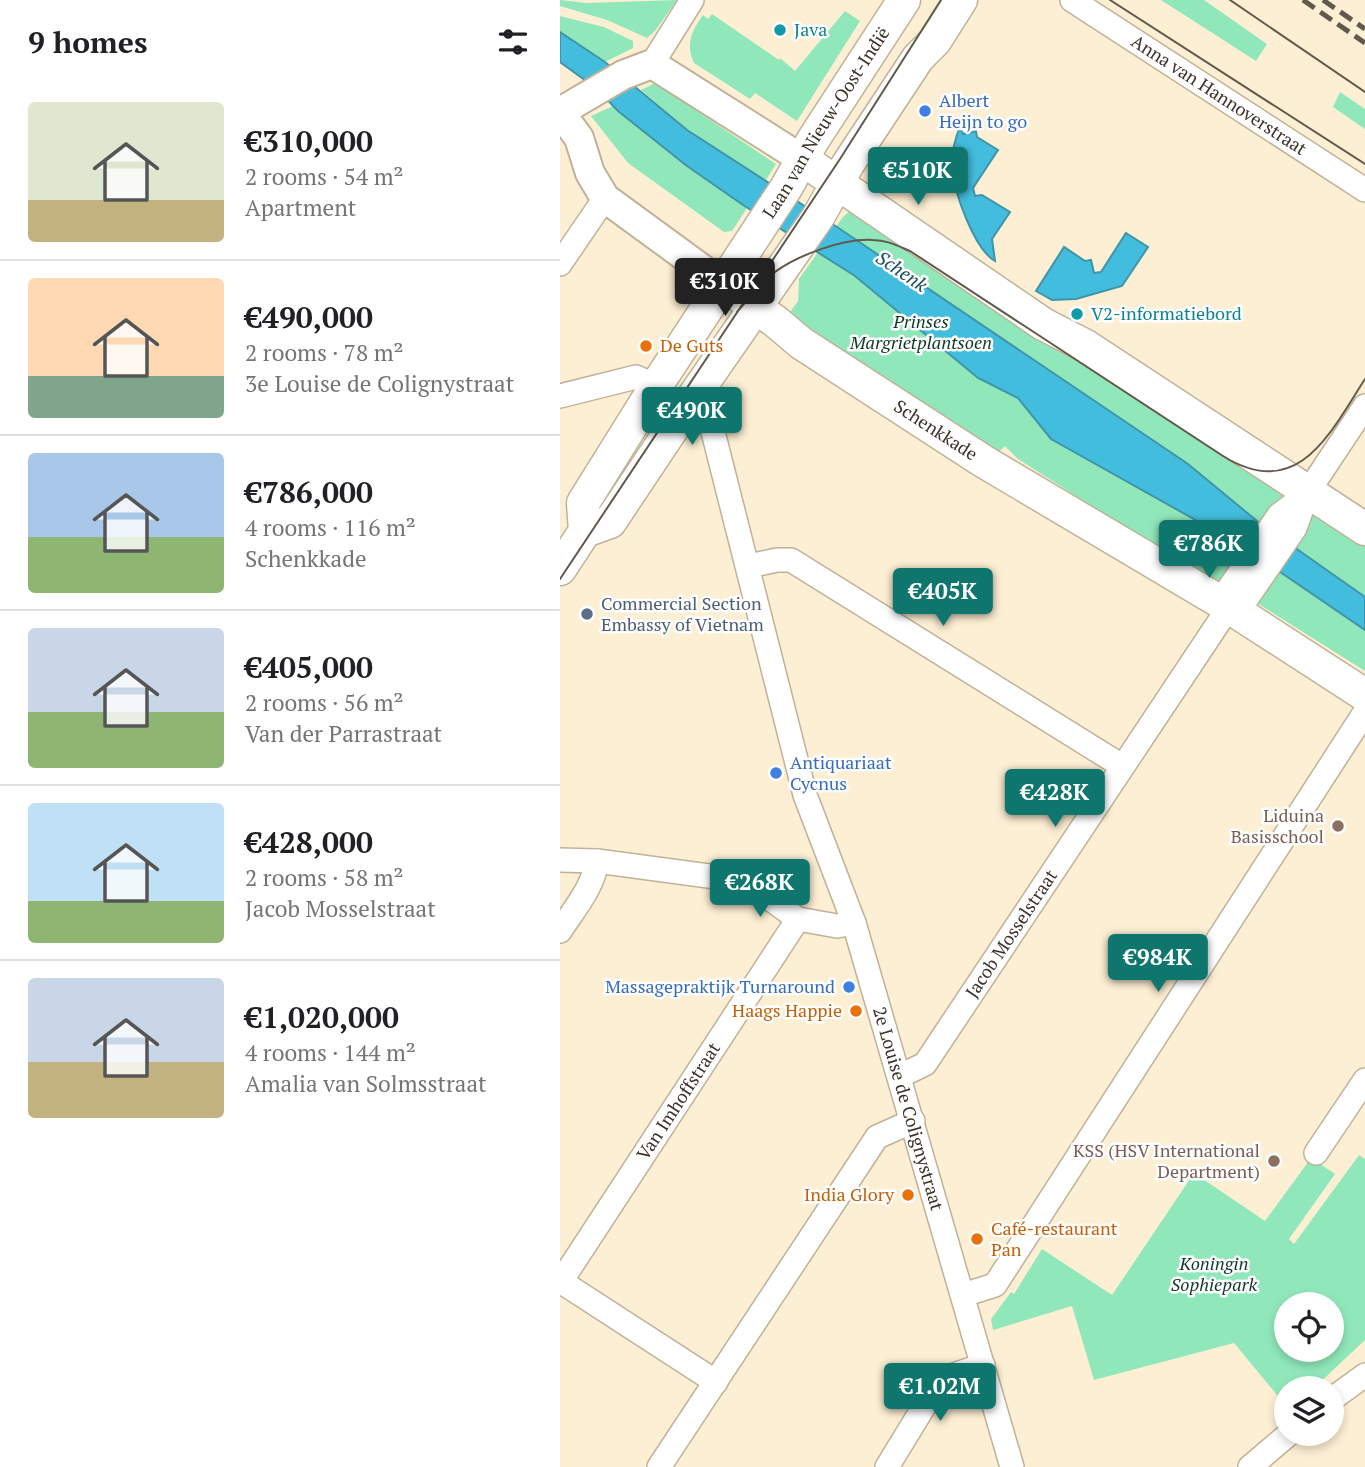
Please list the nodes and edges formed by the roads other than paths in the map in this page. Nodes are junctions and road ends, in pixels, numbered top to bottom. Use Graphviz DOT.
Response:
graph roads {
  1 [pos="692,0"];
  2 [pos="904,0"];
  3 [pos="961,0"];
  4 [pos="1072,0"];
  5 [pos="652,64"];
  6 [pos="560,112"];
  7 [pos="802,159"];
  8 [pos="839,184"];
  9 [pos="1365,190"];
  10 [pos="605,198"];
  11 [pos="560,264"];
  12 [pos="724,285"];
  13 [pos="756,307"];
  14 [pos="656,386"];
  15 [pos="560,396"];
  16 [pos="694,396"];
  17 [pos="1365,406"];
  18 [pos="1308,492"];
  19 [pos="1365,529"];
  20 [pos="584,531"];
  21 [pos="749,566"];
  22 [pos="560,569"];
  23 [pos="1230,607"];
  24 [pos="1365,695"];
  25 [pos="1365,712"];
  26 [pos="1122,766"];
  27 [pos="560,860"];
  28 [pos="597,862"];
  29 [pos="798,919"];
  30 [pos="854,923"];
  31 [pos="560,932"];
  32 [pos="900,1076"];
  33 [pos="1365,1080"];
  34 [pos="914,1121"];
  35 [pos="1316,1153"];
  36 [pos="560,1282"];
  37 [pos="963,1295"];
  38 [pos="983,1365"];
  39 [pos="1363,1379"];
  40 [pos="716,1382"];
  41 [pos="1344,1391"];
  42 [pos="1275,1446"];
  43 [pos="659,1467"];
  44 [pos="887,1467"];
  45 [pos="1012,1467"];
  46 [pos="1250,1467"];
  1 -- 5 [label="street"];
  2 -- 7 [label="main road, Laan van Nieuw-Oost-Indië"];
  3 -- 8 [label="main road"];
  4 -- 9 [label="street, Anna van Hannoverstraat"];
  5 -- 6 [label="street, Schenkkade"];
  5 -- 7 [label="street"];
  6 -- 10 [label="street, Schenkkade"];
  7 -- 8 [label="main road"];
  7 -- 12 [label="main road, Laan van Nieuw-Oost-Indië"];
  8 -- 13 [label="main road"];
  8 -- 18 [label="main road"];
  10 -- 11 [label="street"];
  10 -- 12 [label="street, Schenkkade"];
  12 -- 13 [label="main road, Schenkkade"];
  12 -- 14 [label="main road, Laan van Nieuw-Oost-Indië"];
  13 -- 16 [label="main road"];
  13 -- 23 [label="main road, Schenkkade"];
  14 -- 15 [label="street"];
  14 -- 20 [label="main road, Laan van Nieuw-Oost-Indië"];
  16 -- 20 [label="main road"];
  16 -- 21 [label="street, 2e Louise de Colignystraat"];
  17 -- 18 [label="street"];
  18 -- 19 [label="main road"];
  18 -- 23 [label="street, Jacob Mosselstraat"];
  20 -- 22 [label="main road, Laan van Nieuw-Oost-Indië"];
  21 -- 26 [label="street"];
  21 -- 30 [label="street, 2e Louise de Colignystraat"];
  23 -- 24 [label="main road, Schenkkade"];
  23 -- 26 [label="street, Jacob Mosselstraat"];
  25 -- 37 [label="street"];
  26 -- 32 [label="street, Jacob Mosselstraat"];
  27 -- 28 [label="street"];
  28 -- 29 [label="street"];
  28 -- 31 [label="street"];
  29 -- 30 [label="street"];
  29 -- 36 [label="street, Van Imhoffstraat"];
  30 -- 32 [label="street, 2e Louise de Colignystraat"];
  32 -- 34 [label="street, 2e Louise de Colignystraat"];
  33 -- 35 [label="street"];
  34 -- 37 [label="street, 2e Louise de Colignystraat"];
  34 -- 40 [label="street"];
  36 -- 40 [label="street"];
  37 -- 38 [label="street, 2e Louise de Colignystraat"];
  38 -- 44 [label="street"];
  38 -- 45 [label="street, 2e Louise de Colignystraat"];
  39 -- 41 [label="street"];
  40 -- 43 [label="street"];
  42 -- 46 [label="street"];
}
